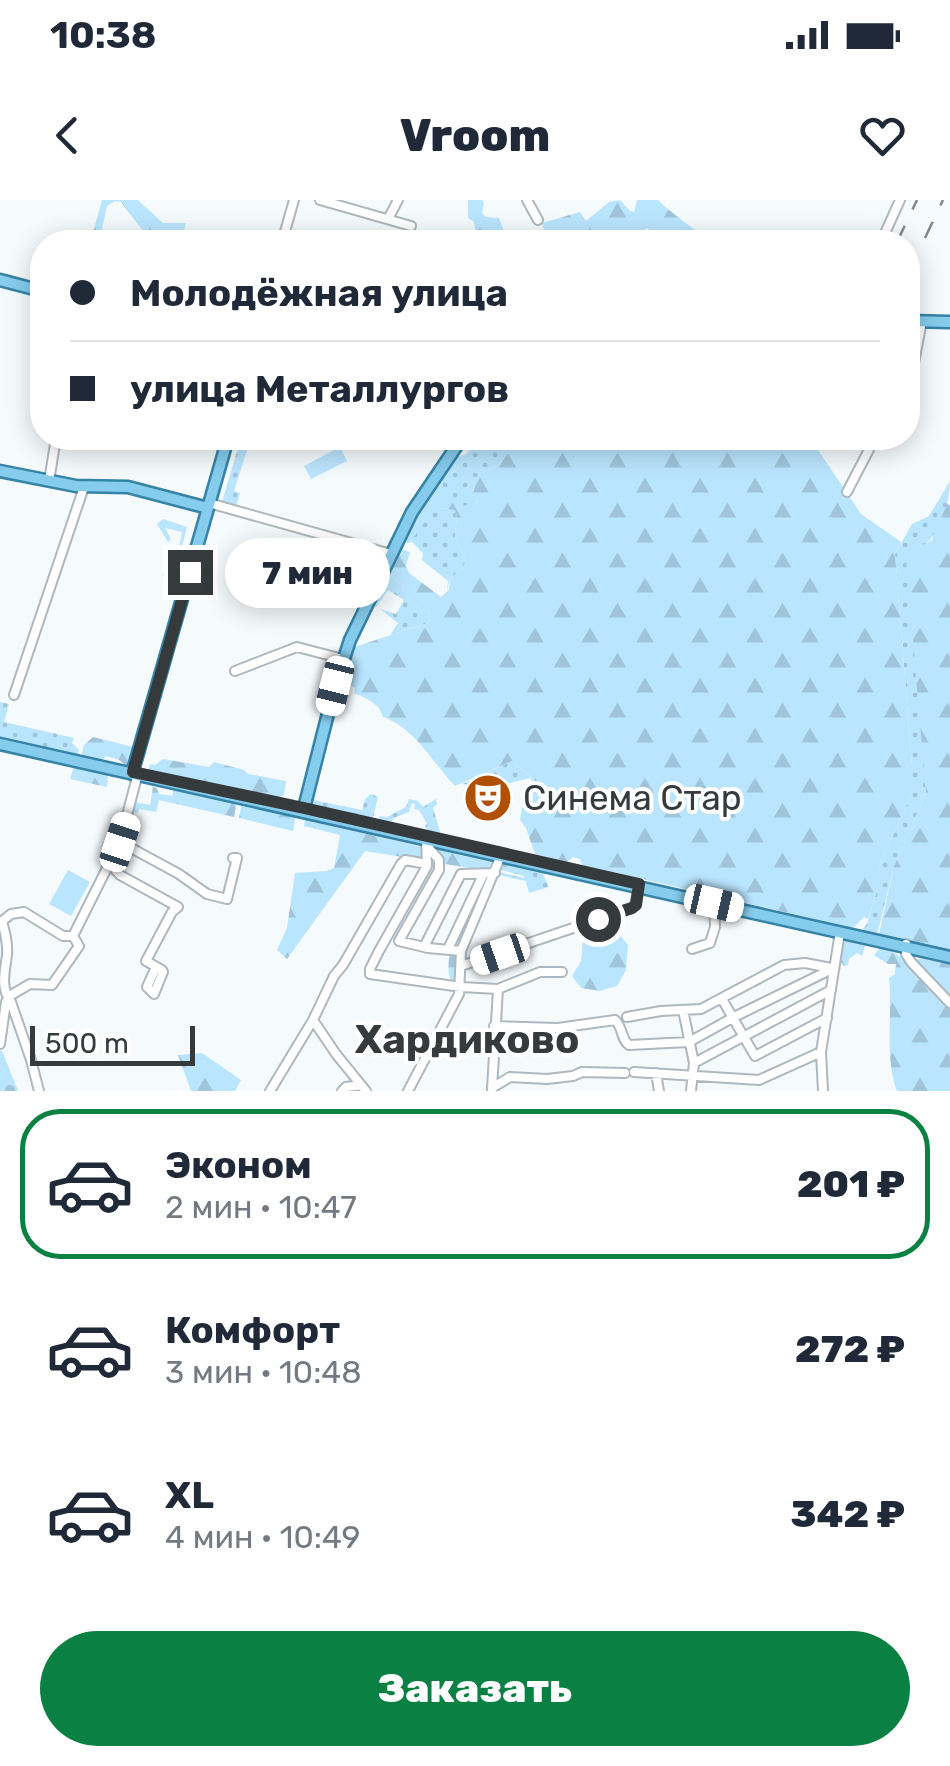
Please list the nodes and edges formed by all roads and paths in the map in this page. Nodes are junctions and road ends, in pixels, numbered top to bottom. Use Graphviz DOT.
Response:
graph roads {
  1 [pos="292,200"];
  2 [pos="320,200"];
  3 [pos="398,200"];
  4 [pos="527,200"];
  5 [pos="900,200"];
  6 [pos="388,219"];
  7 [pos="538,220"];
  8 [pos="411,226"];
  9 [pos="285,230"];
  10 [pos="887,230"];
  11 [pos="0,280"];
  12 [pos="30,288"];
  13 [pos="922,321"];
  14 [pos="950,322"];
  15 [pos="920,330"];
  16 [pos="54,450"];
  17 [pos="224,450"];
  18 [pos="454,450"];
  19 [pos="869,450"];
  20 [pos="0,471"];
  21 [pos="49,481"];
  22 [pos="84,486"];
  23 [pos="847,492"];
  24 [pos="208,505"];
  25 [pos="391,554"];
  26 [pos="343,659"];
  27 [pos="235,671"];
  28 [pos="14,695"];
  29 [pos="0,743"];
  30 [pos="135,773"];
  31 [pos="304,810"];
  32 [pos="426,841"];
  33 [pos="120,842"];
  34 [pos="502,855"];
  35 [pos="233,858"];
  36 [pos="110,864"];
  37 [pos="427,864"];
  38 [pos="496,873"];
  39 [pos="482,875"];
  40 [pos="639,885"];
  41 [pos="714,903"];
  42 [pos="1,922"];
  43 [pos="840,932"];
  44 [pos="73,936"];
  45 [pos="906,945"];
  46 [pos="424,947"];
  47 [pos="448,949"];
  48 [pos="692,949"];
  49 [pos="462,952"];
  50 [pos="950,955"];
  51 [pos="460,966"];
  52 [pos="156,967"];
  53 [pos="834,968"];
  54 [pos="562,972"];
  55 [pos="460,986"];
  56 [pos="498,989"];
  57 [pos="831,990"];
  58 [pos="722,999"];
  59 [pos="8,1000"];
  60 [pos="950,1003"];
  61 [pos="683,1010"];
  62 [pos="628,1018"];
  63 [pos="733,1018"];
  64 [pos="826,1018"];
  65 [pos="313,1020"];
  66 [pos="494,1026"];
  67 [pos="744,1037"];
  68 [pos="690,1042"];
  69 [pos="0,1044"];
  70 [pos="821,1052"];
  71 [pos="694,1063"];
  72 [pos="656,1073"];
  73 [pos="694,1075"];
  74 [pos="565,1077"];
  75 [pos="723,1077"];
  76 [pos="763,1078"];
  77 [pos="364,1088"];
  78 [pos="343,1089"];
  79 [pos="492,1090"];
  80 [pos="566,1090"];
  81 [pos="39,1091"];
  82 [pos="270,1091"];
  83 [pos="408,1091"];
  84 [pos="659,1091"];
  85 [pos="690,1091"];
  86 [pos="720,1091"];
  87 [pos="759,1091"];
  88 [pos="823,1091"];
  1 -- 9 [label="street"];
  2 -- 6 [label="street"];
  3 -- 6 [label="street"];
  4 -- 7 [label="street"];
  5 -- 10 [label="street"];
  6 -- 8 [label="street"];
  11 -- 12 [label="main road"];
  13 -- 14 [label="main road"];
  13 -- 15 [label="street"];
  16 -- 21 [label="street"];
  17 -- 24 [label="main road"];
  18 -- 25 [label="main road"];
  19 -- 23 [label="street"];
  20 -- 21 [label="main road"];
  21 -- 22 [label="main road"];
  22 -- 24 [label="main road"];
  22 -- 28 [label="street"];
  24 -- 25 [label="street"];
  24 -- 30 [label="main road"];
  25 -- 26 [label="main road"];
  26 -- 27 [label="street"];
  26 -- 31 [label="main road"];
  29 -- 30 [label="main road"];
  30 -- 31 [label="main road"];
  30 -- 33 [label="street"];
  31 -- 32 [label="main road"];
  31 -- 34 [label="main road"];
  32 -- 34 [label="main road"];
  32 -- 37 [label="street"];
  32 -- 46 [label="street"];
  33 -- 35 [label="street"];
  33 -- 36 [label="street"];
  34 -- 38 [label="street"];
  34 -- 40 [label="main road"];
  36 -- 44 [label="street"];
  36 -- 52 [label="street"];
  37 -- 55 [label="street"];
  37 -- 65 [label="street"];
  38 -- 39 [label="street"];
  38 -- 49 [label="street"];
  39 -- 46 [label="street"];
  39 -- 47 [label="street"];
  40 -- 41 [label="main road"];
  40 -- 45 [label="main road"];
  40 -- 51 [label="street"];
  41 -- 43 [label="main road"];
  41 -- 48 [label="street"];
  42 -- 44 [label="street"];
  42 -- 59 [label="street"];
  43 -- 45 [label="main road"];
  43 -- 53 [label="street"];
  44 -- 59 [label="street"];
  45 -- 50 [label="main road"];
  45 -- 60 [label="street"];
  46 -- 47 [label="street"];
  47 -- 49 [label="street"];
  49 -- 51 [label="street"];
  51 -- 55 [label="street"];
  53 -- 57 [label="street"];
  53 -- 58 [label="street"];
  53 -- 63 [label="street"];
  54 -- 56 [label="street"];
  55 -- 56 [label="street"];
  55 -- 83 [label="street"];
  56 -- 66 [label="street"];
  57 -- 64 [label="street"];
  57 -- 67 [label="street"];
  58 -- 61 [label="street"];
  58 -- 63 [label="street"];
  59 -- 69 [label="street"];
  59 -- 81 [label="street"];
  61 -- 62 [label="street"];
  61 -- 68 [label="street"];
  63 -- 67 [label="street"];
  63 -- 68 [label="street"];
  64 -- 67 [label="street"];
  64 -- 70 [label="street"];
  65 -- 77 [label="street"];
  65 -- 82 [label="street"];
  66 -- 68 [label="street"];
  66 -- 79 [label="street"];
  67 -- 71 [label="street"];
  68 -- 71 [label="street"];
  70 -- 76 [label="street"];
  70 -- 88 [label="street"];
  71 -- 73 [label="street"];
  72 -- 73 [label="street"];
  72 -- 74 [label="street"];
  72 -- 84 [label="street"];
  73 -- 75 [label="street"];
  73 -- 85 [label="street"];
  74 -- 79 [label="street"];
  74 -- 80 [label="street"];
  75 -- 76 [label="street"];
  75 -- 86 [label="street"];
  76 -- 87 [label="street"];
  77 -- 78 [label="street"];
}
